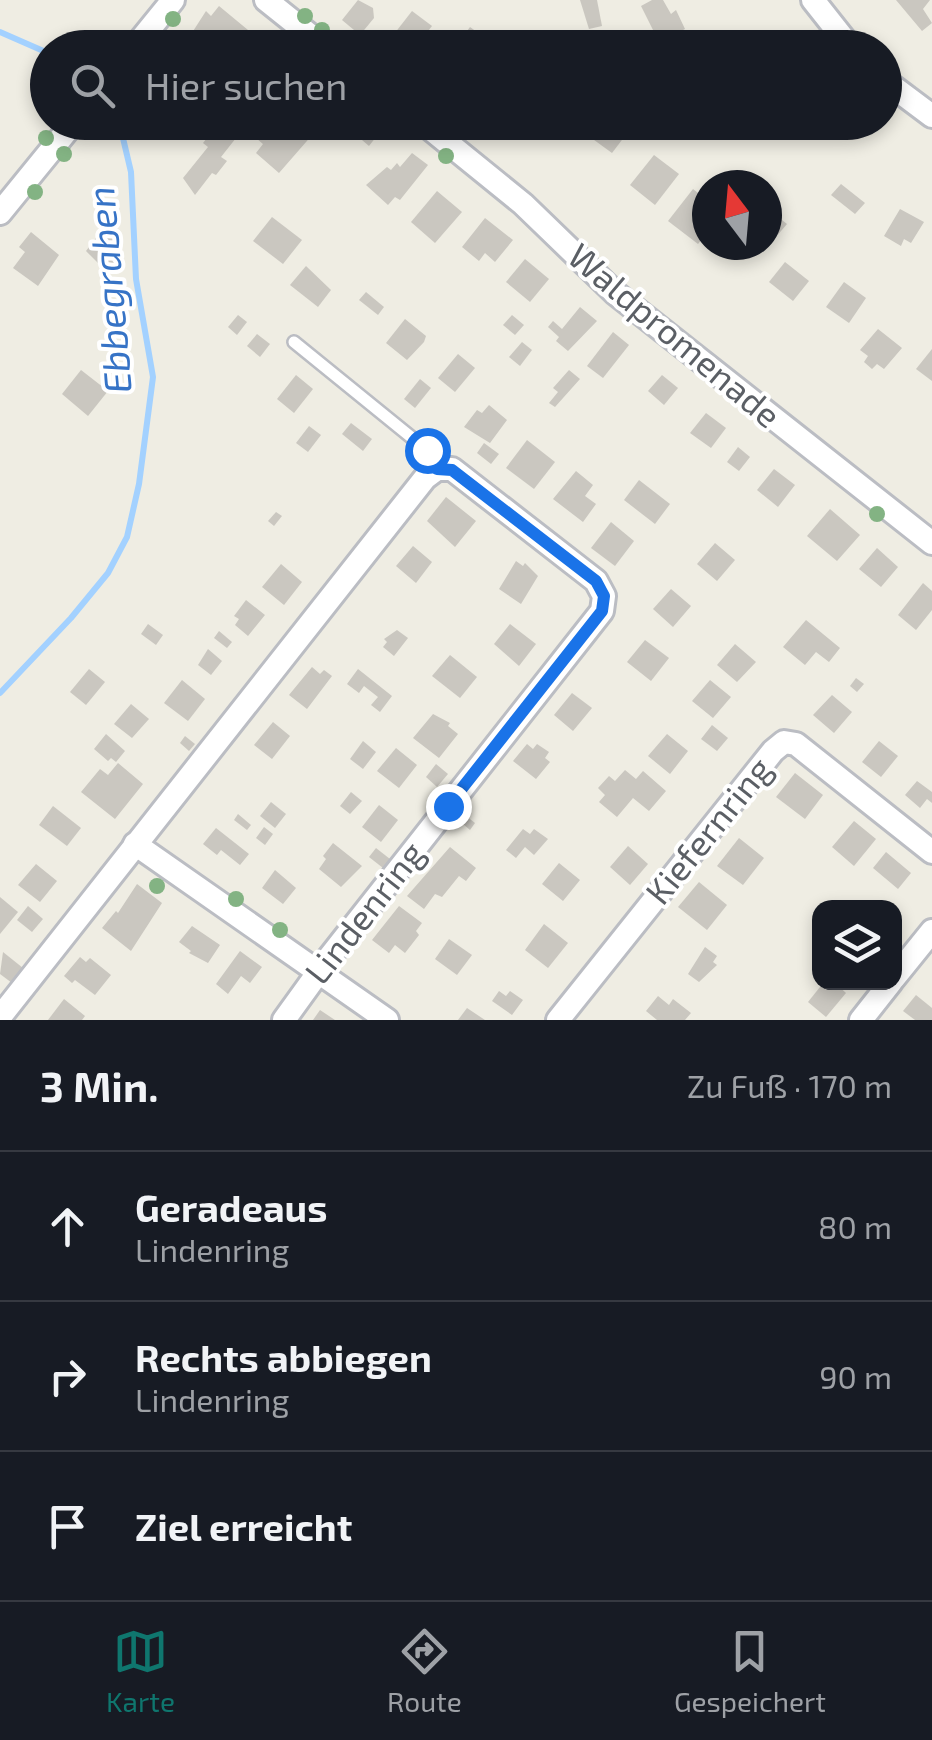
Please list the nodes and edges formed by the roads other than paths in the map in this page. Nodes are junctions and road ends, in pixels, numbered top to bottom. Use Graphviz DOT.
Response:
graph roads {
  1 [pos="173,0"];
  2 [pos="266,0"];
  3 [pos="813,0"];
  4 [pos="149,30"];
  5 [pos="304,30"];
  6 [pos="837,30"];
  7 [pos="902,94"];
  8 [pos="932,116"];
  9 [pos="60,140"];
  10 [pos="444,140"];
  11 [pos="0,214"];
  12 [pos="294,342"];
  13 [pos="437,469"];
  14 [pos="932,543"];
  15 [pos="135,844"];
  16 [pos="932,852"];
  17 [pos="932,931"];
  18 [pos="902,969"];
  19 [pos="318,972"];
  20 [pos="885,990"];
  21 [pos="0,1017"];
  22 [pos="284,1020"];
  23 [pos="388,1020"];
  24 [pos="558,1020"];
  25 [pos="861,1020"];
  1 -- 4 [label="street"];
  2 -- 5 [label="street"];
  3 -- 6 [label="street"];
  7 -- 8 [label="street"];
  9 -- 11 [label="street"];
  10 -- 14 [label="street, Waldpromenade"];
  12 -- 13 [label="lane, Lindenring"];
  13 -- 15 [label="street"];
  13 -- 19 [label="street, Lindenring"];
  15 -- 19 [label="street"];
  15 -- 21 [label="street"];
  16 -- 24 [label="street, Kiefernring"];
  17 -- 18 [label="street"];
  19 -- 22 [label="street, Lindenring"];
  19 -- 23 [label="street"];
  20 -- 25 [label="street"];
}
